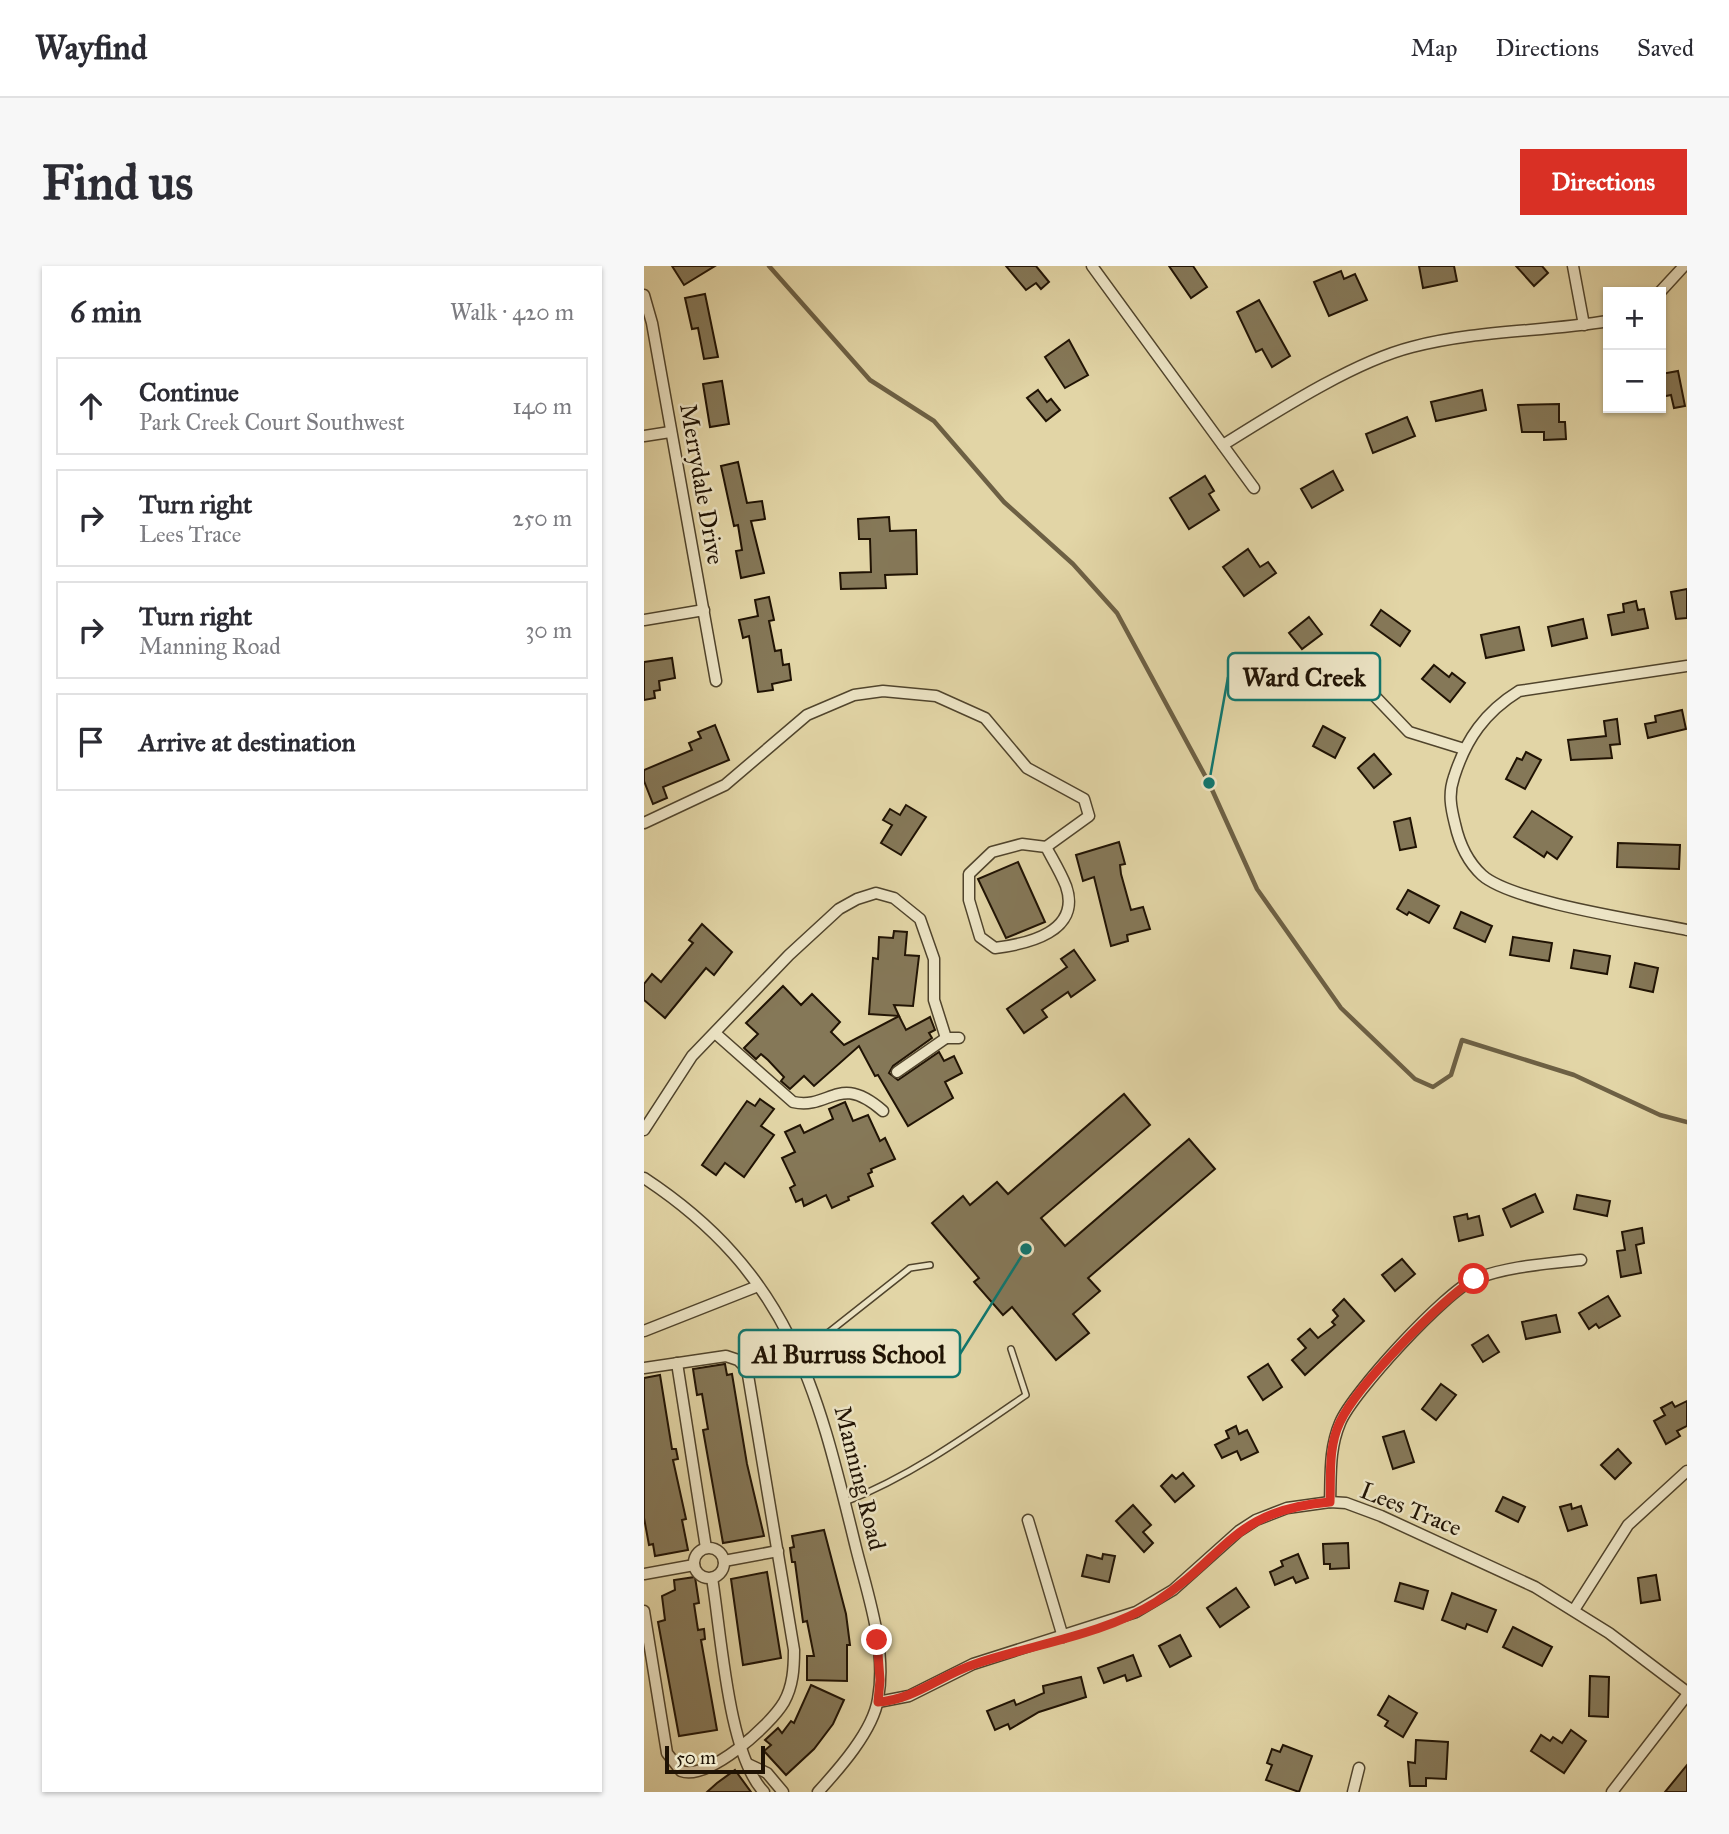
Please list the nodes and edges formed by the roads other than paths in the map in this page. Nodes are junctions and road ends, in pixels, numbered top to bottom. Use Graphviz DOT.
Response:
graph roads {
  1 [pos="1092,266"];
  2 [pos="1573,266"];
  3 [pos="1684,266"];
  4 [pos="1665,287"];
  5 [pos="644,295"];
  6 [pos="1603,322"];
  7 [pos="1584,325"];
  8 [pos="670,432"];
  9 [pos="644,436"];
  10 [pos="1223,445"];
  11 [pos="1254,488"];
  12 [pos="704,610"];
  13 [pos="644,620"];
  14 [pos="1687,666"];
  15 [pos="1348,668"];
  16 [pos="716,681"];
  17 [pos="1464,749"];
  18 [pos="644,823"];
  19 [pos="1046,847"];
  20 [pos="1687,930"];
  21 [pos="715,1033"];
  22 [pos="946,1038"];
  23 [pos="959,1038"];
  24 [pos="897,1072"];
  25 [pos="883,1111"];
  26 [pos="644,1130"];
  27 [pos="644,1178"];
  28 [pos="1581,1260"];
  29 [pos="930,1265"];
  30 [pos="758,1286"];
  31 [pos="644,1331"];
  32 [pos="1011,1349"];
  33 [pos="800,1355"];
  34 [pos="677,1363"];
  35 [pos="644,1368"];
  36 [pos="1687,1471"];
  37 [pos="1330,1502"];
  38 [pos="845,1503"];
  39 [pos="1028,1521"];
  40 [pos="706,1548"];
  41 [pos="778,1551"];
  42 [pos="724,1561"];
  43 [pos="694,1565"];
  44 [pos="644,1574"];
  45 [pos="712,1578"];
  46 [pos="1574,1610"];
  47 [pos="644,1611"];
  48 [pos="1063,1637"];
  49 [pos="1687,1693"];
  50 [pos="878,1702"];
  51 [pos="739,1745"];
  52 [pos="748,1763"];
  53 [pos="1359,1768"];
  54 [pos="764,1792"];
  55 [pos="783,1792"];
  56 [pos="818,1792"];
  57 [pos="1353,1792"];
  58 [pos="1612,1792"];
  1 -- 10 [label="street"];
  2 -- 7 [label="street"];
  3 -- 4 [label="street"];
  5 -- 8 [label="street, Merrydale Drive"];
  6 -- 7 [label="street"];
  7 -- 10 [label="street"];
  8 -- 9 [label="street"];
  8 -- 12 [label="street, Merrydale Drive"];
  10 -- 11 [label="street"];
  12 -- 13 [label="street"];
  12 -- 16 [label="street, Merrydale Drive"];
  14 -- 17 [label="street"];
  15 -- 17 [label="street"];
  17 -- 20 [label="street"];
  18 -- 19 [label="street"];
  19 -- 19 [label="street"];
  21 -- 22 [label="street"];
  21 -- 25 [label="street"];
  21 -- 26 [label="street"];
  22 -- 23 [label="street"];
  22 -- 24 [label="street"];
  27 -- 30 [label="street, Manning Road"];
  28 -- 37 [label="street"];
  29 -- 33 [label="lane"];
  30 -- 31 [label="street"];
  30 -- 33 [label="street, Manning Road"];
  32 -- 38 [label="lane"];
  33 -- 38 [label="street, Manning Road"];
  34 -- 35 [label="street"];
  34 -- 40 [label="street"];
  34 -- 41 [label="street"];
  36 -- 46 [label="street"];
  37 -- 46 [label="street, Lees Trace"];
  37 -- 48 [label="street, Lees Trace"];
  38 -- 50 [label="street, Manning Road"];
  39 -- 48 [label="street"];
  40 -- 42 [label="street"];
  40 -- 43 [label="street"];
  41 -- 42 [label="street"];
  41 -- 51 [label="street"];
  42 -- 45 [label="street"];
  43 -- 44 [label="street"];
  43 -- 45 [label="street"];
  45 -- 51 [label="street"];
  46 -- 49 [label="street, Lees Trace"];
  47 -- 51 [label="street"];
  48 -- 50 [label="street, Lees Trace"];
  49 -- 58 [label="street"];
  50 -- 56 [label="street, Manning Road"];
  51 -- 52 [label="street"];
  52 -- 54 [label="street"];
  52 -- 55 [label="street"];
  53 -- 57 [label="street"];
}
